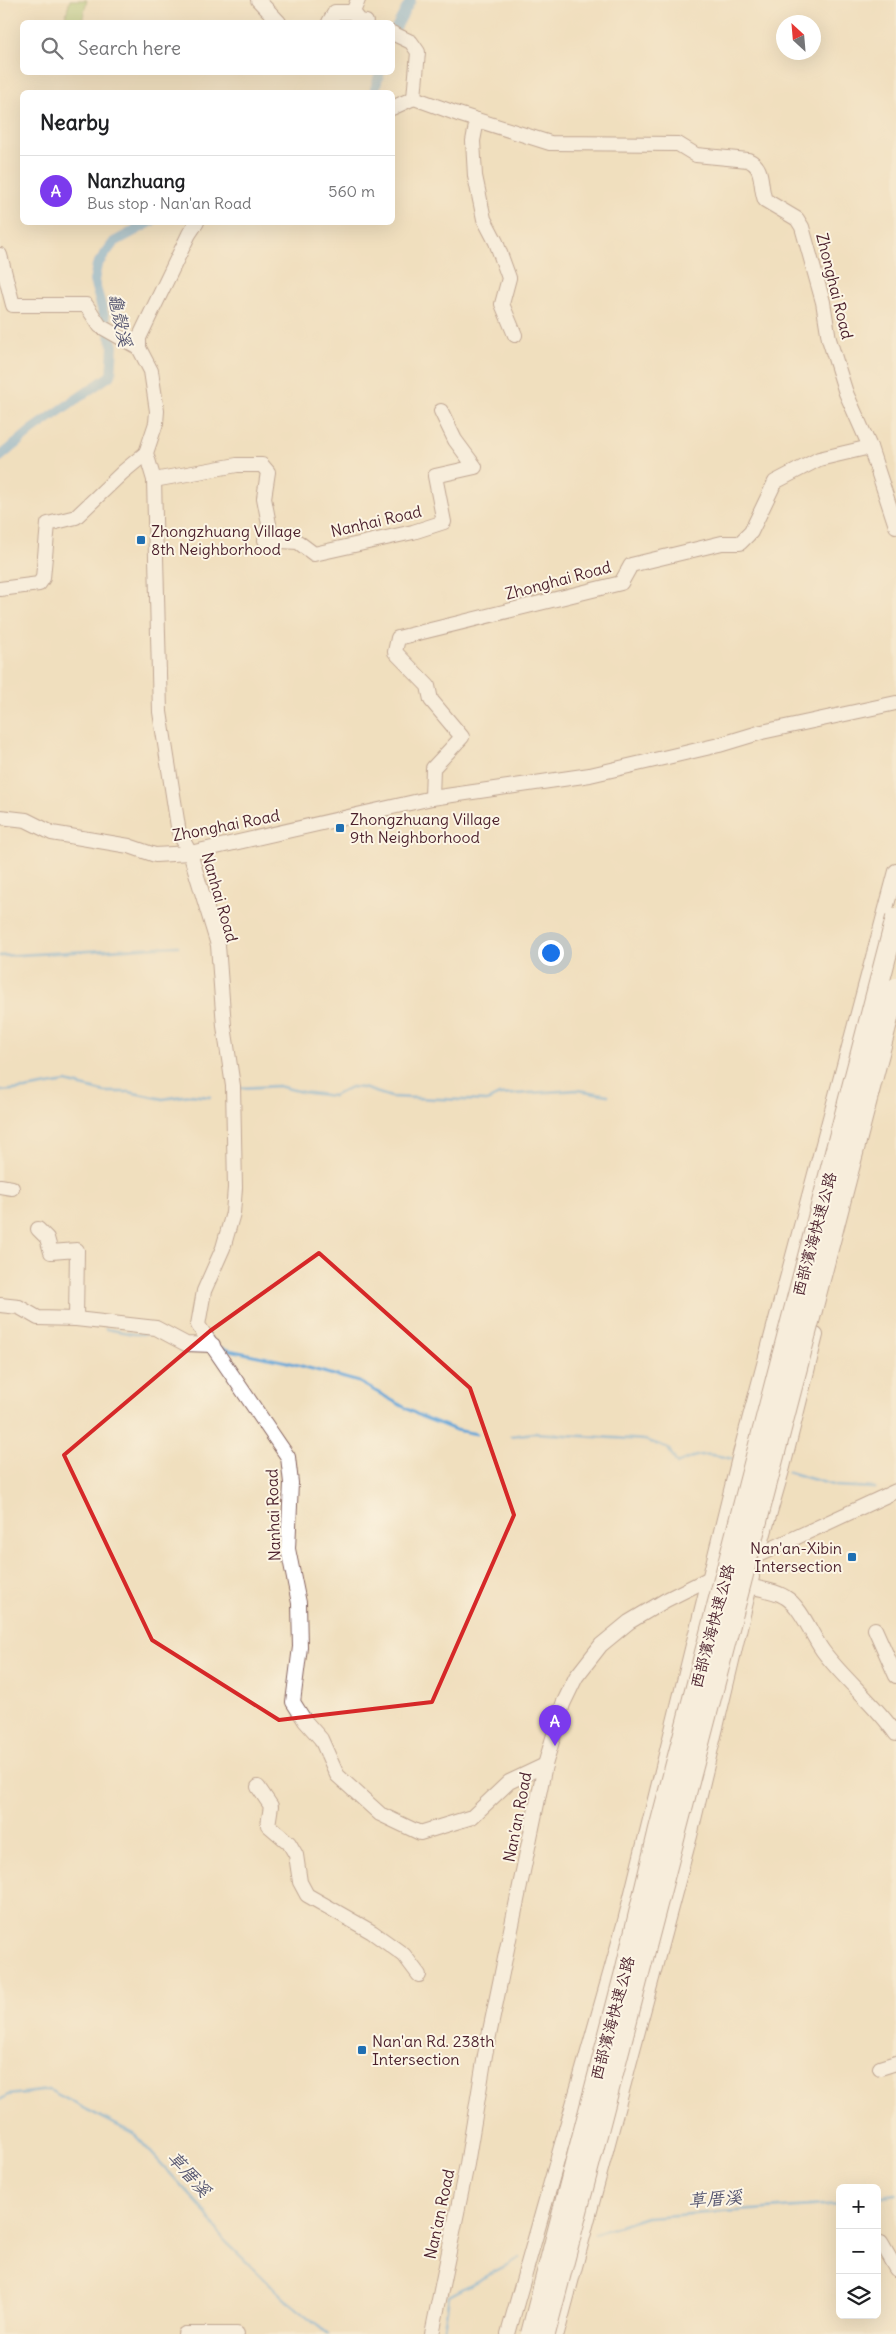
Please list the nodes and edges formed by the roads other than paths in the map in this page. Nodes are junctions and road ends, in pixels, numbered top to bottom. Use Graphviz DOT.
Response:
graph roads {
  1 [pos="258,0"];
  2 [pos="356,6"];
  3 [pos="277,20"];
  4 [pos="330,20"];
  5 [pos="360,20"];
  6 [pos="396,34"];
  7 [pos="414,98"];
  8 [pos="395,107"];
  9 [pos="477,120"];
  10 [pos="195,225"];
  11 [pos="0,255"];
  12 [pos="515,335"];
  13 [pos="138,348"];
  14 [pos="441,412"];
  15 [pos="870,447"];
  16 [pos="146,453"];
  17 [pos="154,480"];
  18 [pos="896,526"];
  19 [pos="0,589"];
  20 [pos="896,703"];
  21 [pos="432,798"];
  22 [pos="0,816"];
  23 [pos="190,853"];
  24 [pos="896,871"];
  25 [pos="896,918"];
  26 [pos="896,988"];
  27 [pos="896,1013"];
  28 [pos="38,1229"];
  29 [pos="0,1305"];
  30 [pos="76,1319"];
  31 [pos="213,1345"];
  32 [pos="893,1494"];
  33 [pos="758,1555"];
  34 [pos="711,1577"];
  35 [pos="750,1587"];
  36 [pos="875,1629"];
  37 [pos="896,1676"];
  38 [pos="896,1734"];
  39 [pos="545,1765"];
  40 [pos="258,1787"];
  41 [pos="419,1975"];
  42 [pos="896,2063"];
  43 [pos="880,2068"];
  44 [pos="881,2243"];
  45 [pos="896,2269"];
  46 [pos="185,2334"];
  47 [pos="237,2334"];
  48 [pos="432,2334"];
  49 [pos="508,2334"];
  50 [pos="531,2334"];
  51 [pos="545,2334"];
  52 [pos="557,2334"];
  1 -- 3 [label="street"];
  2 -- 4 [label="street"];
  2 -- 5 [label="street"];
  6 -- 7 [label="street"];
  7 -- 8 [label="street"];
  7 -- 9 [label="street, Zhonghai Road"];
  9 -- 12 [label="street"];
  9 -- 15 [label="street, Zhonghai Road"];
  10 -- 13 [label="street"];
  11 -- 13 [label="street"];
  13 -- 16 [label="street"];
  14 -- 17 [label="street, Nanhai Road"];
  15 -- 18 [label="street, Zhonghai Road"];
  15 -- 21 [label="street, Zhonghai Road"];
  16 -- 17 [label="street, Nanhai Road"];
  16 -- 19 [label="street"];
  17 -- 23 [label="street, Nanhai Road"];
  20 -- 21 [label="street, Zhonghai Road"];
  21 -- 23 [label="street, Zhonghai Road"];
  22 -- 23 [label="street, Zhonghai Road"];
  23 -- 31 [label="street, Nanhai Road"];
  24 -- 34 [label="street"];
  25 -- 50 [label="highway, 西部濱海快速公路, bridge"];
  26 -- 51 [label="highway, 西部濱海快速公路, bridge"];
  27 -- 33 [label="street"];
  28 -- 30 [label="street"];
  29 -- 30 [label="street"];
  30 -- 31 [label="street"];
  31 -- 39 [label="street, Nanhai Road"];
  32 -- 33 [label="street, Nan'an Road"];
  33 -- 34 [label="street, Nan'an Road"];
  33 -- 35 [label="street"];
  34 -- 35 [label="street"];
  34 -- 39 [label="street, Nan'an Road"];
  34 -- 49 [label="street"];
  35 -- 38 [label="street"];
  35 -- 52 [label="street"];
  36 -- 37 [label="street"];
  39 -- 48 [label="street, Nan'an Road"];
  40 -- 41 [label="street"];
  42 -- 43 [label="street"];
  44 -- 45 [label="street"];
  46 -- 47 [label="street"];
}
